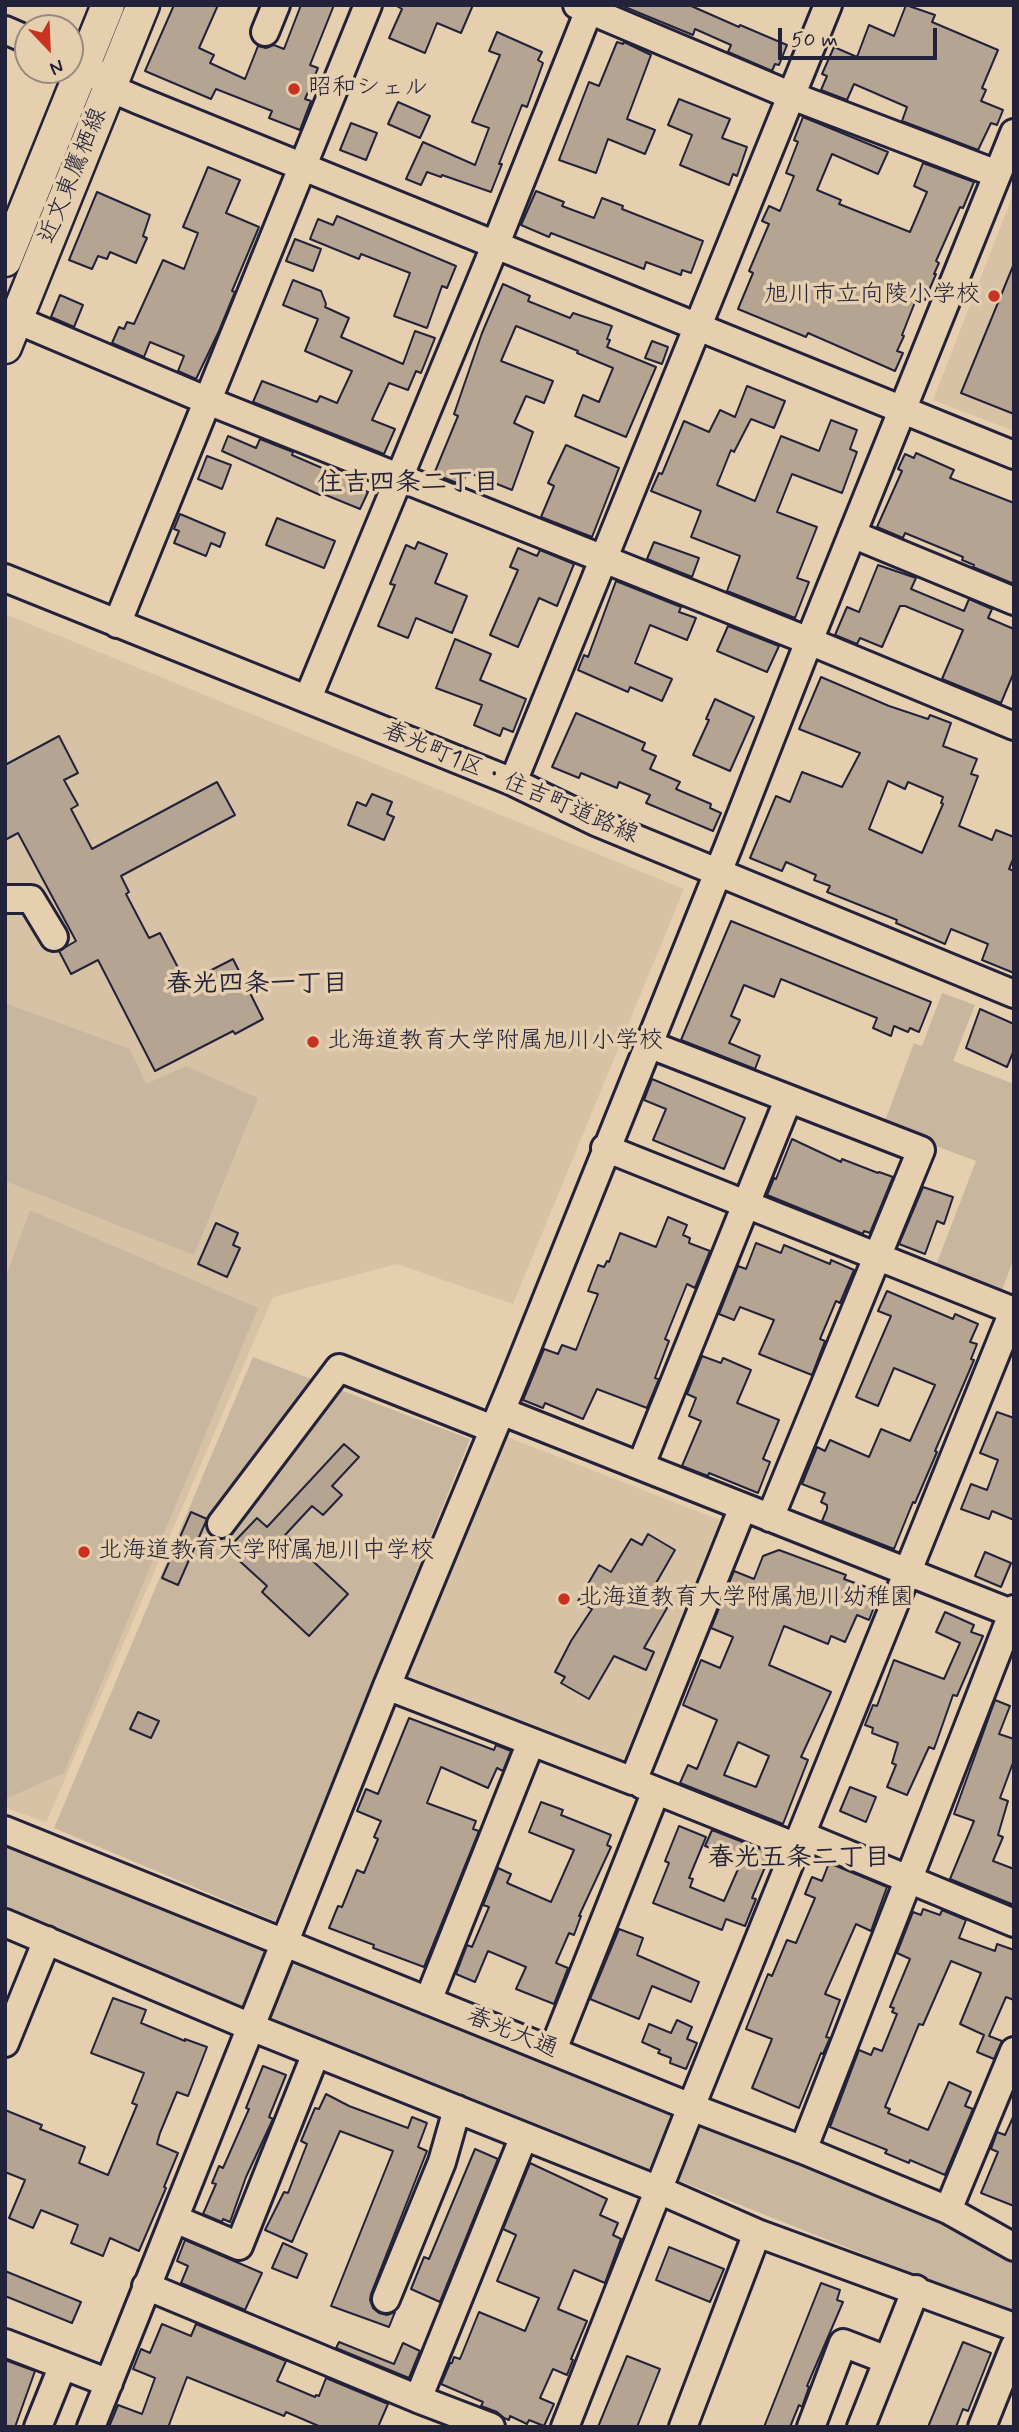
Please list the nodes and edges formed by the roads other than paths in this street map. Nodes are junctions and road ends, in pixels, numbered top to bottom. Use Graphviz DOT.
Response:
graph roads {
  1 [pos="108,5"];
  2 [pos="143,5"];
  3 [pos="276,5"];
  4 [pos="368,5"];
  5 [pos="828,5"];
  6 [pos="585,7"];
  7 [pos="265,32"];
  8 [pos="84,48"];
  9 [pos="84,66"];
  10 [pos="68,84"];
  11 [pos="110,88"];
  12 [pos="792,96"];
  13 [pos="1014,132"];
  14 [pos="302,167"];
  15 [pos="997,174"];
  16 [pos="495,246"];
  17 [pos="5,260"];
  18 [pos="9,327"];
  19 [pos="698,328"];
  20 [pos="208,401"];
  21 [pos="903,411"];
  22 [pos="1014,455"];
  23 [pos="401,477"];
  24 [pos="852,534"];
  25 [pos="604,560"];
  26 [pos="5,578"];
  27 [pos="1014,601"];
  28 [pos="117,624"];
  29 [pos="809,641"];
  30 [pos="308,698"];
  31 [pos="1013,723"];
  32 [pos="513,782"];
  33 [pos="718,873"];
  34 [pos="5,900"];
  35 [pos="54,937"];
  36 [pos="1014,995"];
  37 [pos="648,1044"];
  38 [pos="788,1100"];
  39 [pos="606,1148"];
  40 [pos="746,1205"];
  41 [pos="877,1256"];
  42 [pos="1014,1310"];
  43 [pos="497,1420"];
  44 [pos="641,1465"];
  45 [pos="743,1507"];
  46 [pos="770,1518"];
  47 [pos="221,1524"];
  48 [pos="908,1572"];
  49 [pos="1013,1612"];
  50 [pos="387,1686"];
  51 [pos="531,1742"];
  52 [pos="645,1786"];
  53 [pos="5,1830"];
  54 [pos="799,1841"];
  55 [pos="910,1881"];
  56 [pos="5,1923"];
  57 [pos="1014,1923"];
  58 [pos="47,1940"];
  59 [pos="284,1943"];
  60 [pos="428,2001"];
  61 [pos="251,2027"];
  62 [pos="5,2043"];
  63 [pos="553,2050"];
  64 [pos="1014,2051"];
  65 [pos="316,2053"];
  66 [pos="691,2107"];
  67 [pos="457,2109"];
  68 [pos="524,2136"];
  69 [pos="803,2150"];
  70 [pos="659,2190"];
  71 [pos="948,2210"];
  72 [pos="175,2219"];
  73 [pos="757,2233"];
  74 [pos="1014,2247"];
  75 [pos="146,2286"];
  76 [pos="916,2289"];
  77 [pos="386,2299"];
  78 [pos="1014,2327"];
  79 [pos="5,2343"];
  80 [pos="1014,2347"];
  81 [pos="887,2360"];
  82 [pos="63,2365"];
  83 [pos="109,2383"];
  84 [pos="418,2399"];
  85 [pos="38,2427"];
  86 [pos="91,2427"];
  87 [pos="491,2427"];
  88 [pos="565,2427"];
  89 [pos="683,2427"];
  90 [pos="811,2427"];
  91 [pos="861,2427"];
  92 [pos="982,2427"];
  1 -- 8 [label="main road, 近文東鷹栖線"];
  2 -- 11 [label="main road, 近文東鷹栖線"];
  3 -- 7 [label="street"];
  4 -- 14 [label="street"];
  5 -- 12 [label="street"];
  6 -- 12 [label="street"];
  6 -- 16 [label="street"];
  9 -- 11 [label="street"];
  10 -- 17 [label="main road, 近文東鷹栖線"];
  11 -- 14 [label="street"];
  11 -- 18 [label="main road, 近文東鷹栖線"];
  12 -- 15 [label="street"];
  12 -- 19 [label="street"];
  13 -- 15 [label="street"];
  14 -- 16 [label="street"];
  14 -- 20 [label="street"];
  15 -- 21 [label="street"];
  16 -- 19 [label="street"];
  16 -- 23 [label="street"];
  18 -- 20 [label="street"];
  19 -- 21 [label="street"];
  19 -- 25 [label="street"];
  20 -- 23 [label="street"];
  20 -- 28 [label="street"];
  21 -- 22 [label="street"];
  21 -- 24 [label="street"];
  23 -- 25 [label="street"];
  23 -- 30 [label="street"];
  24 -- 27 [label="street"];
  24 -- 29 [label="street"];
  25 -- 29 [label="street"];
  25 -- 32 [label="street"];
  26 -- 28 [label="street, 春光町1区・住吉町道路線"];
  28 -- 30 [label="street, 春光町1区・住吉町道路線"];
  29 -- 31 [label="street"];
  29 -- 33 [label="street"];
  30 -- 32 [label="street, 春光町1区・住吉町道路線"];
  32 -- 33 [label="street, 春光町1区・住吉町道路線"];
  33 -- 36 [label="street, 春光町1区・住吉町道路線"];
  33 -- 37 [label="street"];
  34 -- 35 [label="street"];
  37 -- 38 [label="street"];
  37 -- 39 [label="street"];
  38 -- 40 [label="street"];
  38 -- 41 [label="street"];
  39 -- 40 [label="street"];
  39 -- 43 [label="street"];
  40 -- 41 [label="street"];
  40 -- 44 [label="street"];
  41 -- 42 [label="street"];
  41 -- 46 [label="street"];
  42 -- 48 [label="street"];
  43 -- 44 [label="street"];
  43 -- 47 [label="street"];
  43 -- 50 [label="street"];
  44 -- 45 [label="street"];
  45 -- 46 [label="street"];
  45 -- 52 [label="street"];
  46 -- 48 [label="street"];
  48 -- 49 [label="street"];
  48 -- 54 [label="street"];
  49 -- 55 [label="street"];
  50 -- 51 [label="street"];
  50 -- 59 [label="street"];
  51 -- 52 [label="street"];
  51 -- 60 [label="street"];
  52 -- 54 [label="street"];
  52 -- 63 [label="street"];
  53 -- 59 [label="street, 春光大通"];
  54 -- 55 [label="street"];
  54 -- 66 [label="street"];
  55 -- 57 [label="street"];
  55 -- 69 [label="street"];
  56 -- 58 [label="street"];
  58 -- 61 [label="street"];
  58 -- 62 [label="street"];
  59 -- 60 [label="street, 春光大通"];
  59 -- 61 [label="street"];
  60 -- 63 [label="street, 春光大通"];
  61 -- 65 [label="street"];
  61 -- 72 [label="street"];
  63 -- 66 [label="street, 春光大通"];
  64 -- 71 [label="street"];
  65 -- 67 [label="street"];
  65 -- 72 [label="street"];
  66 -- 69 [label="street, 春光大通"];
  66 -- 70 [label="street"];
  67 -- 68 [label="street"];
  67 -- 77 [label="street"];
  68 -- 70 [label="street"];
  68 -- 84 [label="street"];
  69 -- 71 [label="street, 春光大通"];
  70 -- 73 [label="street"];
  70 -- 88 [label="street"];
  71 -- 74 [label="street, 春光大通"];
  72 -- 75 [label="street"];
  73 -- 76 [label="street"];
  73 -- 89 [label="street"];
  75 -- 83 [label="street"];
  75 -- 84 [label="street"];
  76 -- 78 [label="street"];
  76 -- 81 [label="street"];
  79 -- 82 [label="street"];
  80 -- 92 [label="street"];
  81 -- 90 [label="street"];
  81 -- 91 [label="street"];
  82 -- 83 [label="street"];
  82 -- 85 [label="street"];
  83 -- 86 [label="street"];
  84 -- 87 [label="street"];
}
